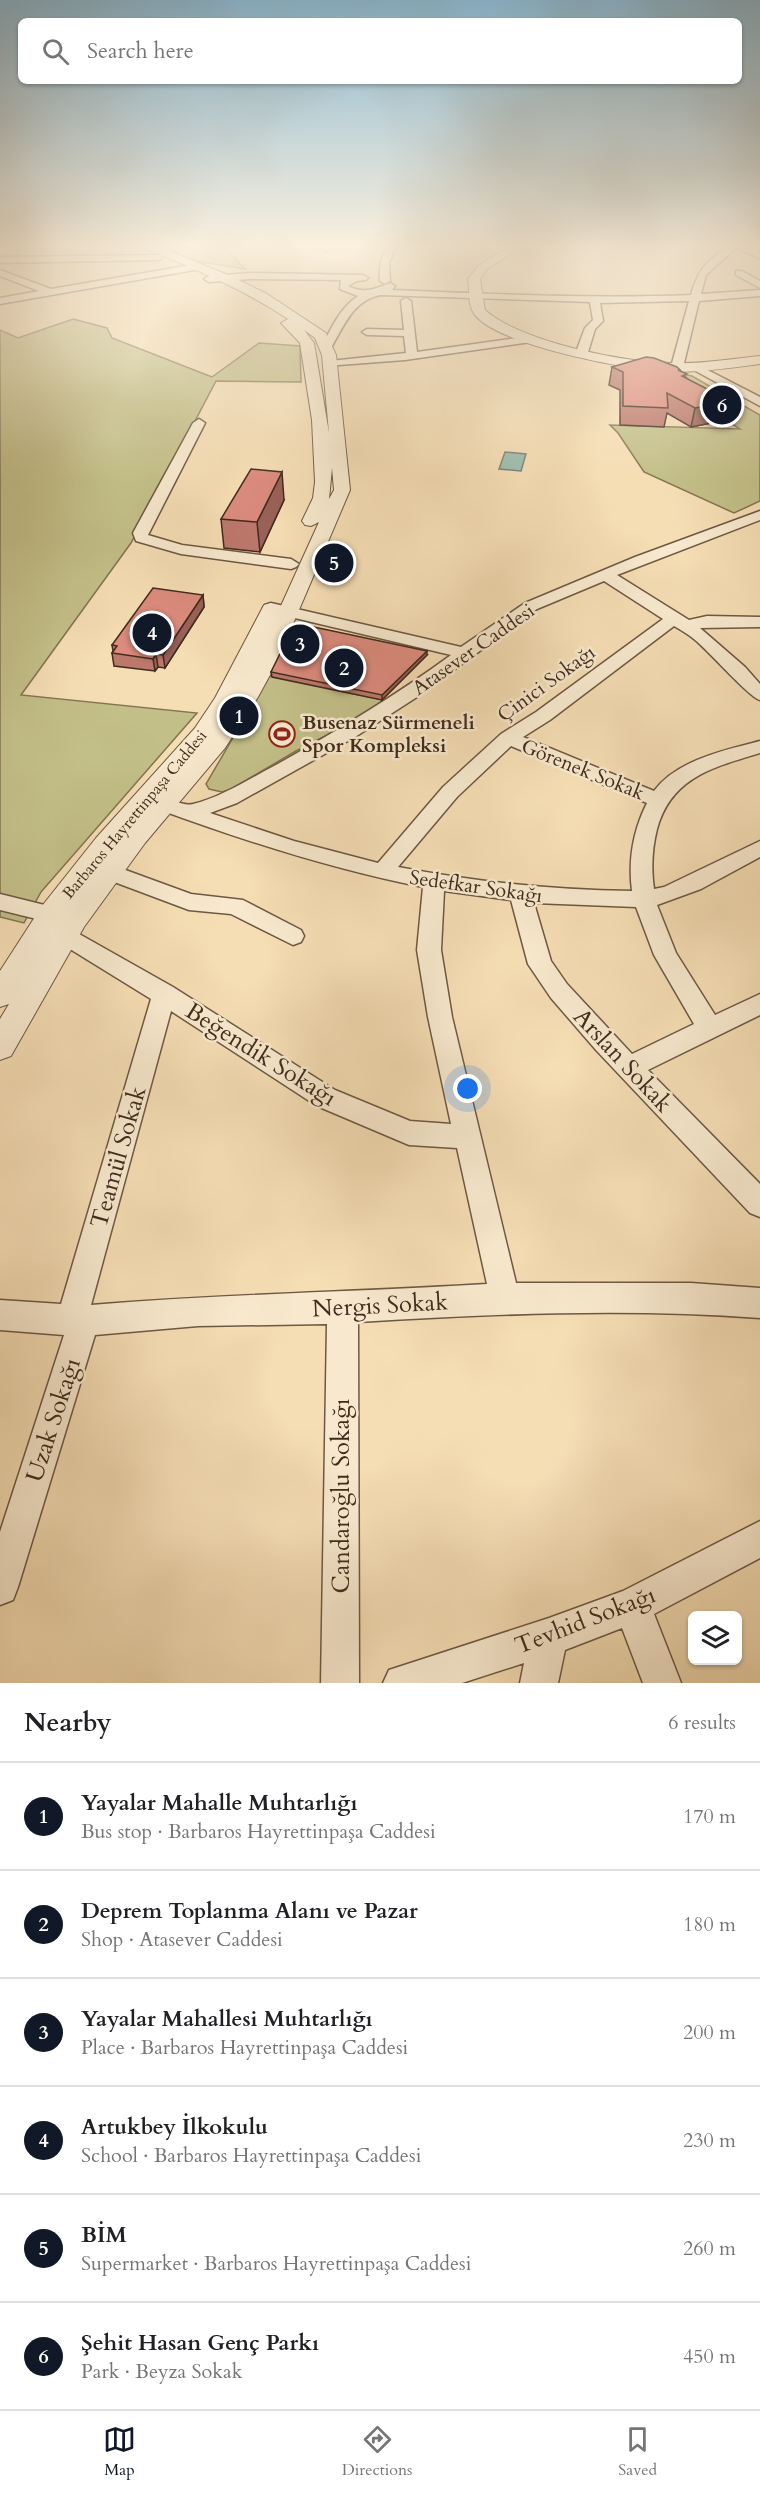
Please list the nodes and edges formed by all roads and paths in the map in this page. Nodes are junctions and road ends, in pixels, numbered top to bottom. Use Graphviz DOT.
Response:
graph roads {
  1 [pos="288,325"];
  2 [pos="305,325"];
  3 [pos="328,325"];
  4 [pos="339,325"];
  5 [pos="409,325"];
  6 [pos="498,325"];
  7 [pos="594,325"];
  8 [pos="688,325"];
  9 [pos="315,331"];
  10 [pos="367,332"];
  11 [pos="410,333"];
  12 [pos="531,339"];
  13 [pos="327,346"];
  14 [pos="582,352"];
  15 [pos="412,356"];
  16 [pos="760,360"];
  17 [pos="330,364"];
  18 [pos="677,367"];
  19 [pos="696,367"];
  20 [pos="760,402"];
  21 [pos="199,423"];
  22 [pos="760,515"];
  23 [pos="304,535"];
  24 [pos="291,565"];
  25 [pos="606,575"];
  26 [pos="278,605"];
  27 [pos="679,622"];
  28 [pos="760,622"];
  29 [pos="466,653"];
  30 [pos="760,695"];
  31 [pos="508,738"];
  32 [pos="760,747"];
  33 [pos="658,800"];
  34 [pos="165,804"];
  35 [pos="190,813"];
  36 [pos="760,848"];
  37 [pos="109,872"];
  38 [pos="382,872"];
  39 [pos="434,883"];
  40 [pos="521,895"];
  41 [pos="645,898"];
  42 [pos="0,902"];
  43 [pos="64,923"];
  44 [pos="293,936"];
  45 [pos="164,994"];
  46 [pos="0,995"];
  47 [pos="760,1004"];
  48 [pos="710,1029"];
  49 [pos="0,1047"];
  50 [pos="629,1067"];
  51 [pos="469,1137"];
  52 [pos="760,1204"];
  53 [pos="505,1298"];
  54 [pos="760,1303"];
  55 [pos="343,1308"];
  56 [pos="0,1315"];
  57 [pos="78,1321"];
  58 [pos="760,1539"];
  59 [pos="0,1587"];
  60 [pos="632,1606"];
  61 [pos="549,1637"];
  62 [pos="340,1683"];
  63 [pos="402,1683"];
  64 [pos="539,1683"];
  65 [pos="663,1683"];
  1 -- 23 [label="street, Barbaros Hayrettinpaşa Caddesi"];
  2 -- 9 [label="street, Barbaros Hayrettinpaşa Caddesi"];
  3 -- 9 [label="street"];
  4 -- 13 [label="street"];
  5 -- 11 [label="street"];
  6 -- 12 [label="street"];
  7 -- 14 [label="street"];
  8 -- 18 [label="street"];
  9 -- 13 [label="street, Barbaros Hayrettinpaşa Caddesi"];
  10 -- 11 [label="street"];
  11 -- 15 [label="street"];
  12 -- 14 [label="street"];
  12 -- 15 [label="street"];
  13 -- 17 [label="street, Barbaros Hayrettinpaşa Caddesi"];
  14 -- 18 [label="street"];
  15 -- 17 [label="street"];
  16 -- 19 [label="street"];
  17 -- 26 [label="street, Barbaros Hayrettinpaşa Caddesi"];
  18 -- 19 [label="street"];
  19 -- 20 [label="street"];
  21 -- 24 [label="street"];
  22 -- 25 [label="street, Atasever Caddesi"];
  25 -- 27 [label="street"];
  25 -- 29 [label="street, Atasever Caddesi"];
  26 -- 29 [label="street"];
  26 -- 34 [label="street, Barbaros Hayrettinpaşa Caddesi"];
  26 -- 43 [label="street, Barbaros Hayrettinpaşa Caddesi"];
  27 -- 28 [label="street"];
  27 -- 30 [label="street"];
  27 -- 31 [label="street, Çinici Sokağı"];
  29 -- 35 [label="street, Atasever Caddesi"];
  31 -- 33 [label="street, Görenek Sokak"];
  31 -- 38 [label="street, Çinici Sokağı"];
  32 -- 33 [label="street"];
  33 -- 41 [label="street"];
  34 -- 35 [label="street"];
  34 -- 37 [label="street, Barbaros Hayrettinpaşa Caddesi"];
  35 -- 38 [label="street, Sedefkar Sokağı"];
  36 -- 41 [label="street, Sedefkar Sokağı"];
  37 -- 43 [label="street, Barbaros Hayrettinpaşa Caddesi"];
  37 -- 44 [label="street"];
  38 -- 39 [label="street, Sedefkar Sokağı"];
  39 -- 40 [label="street, Sedefkar Sokağı"];
  39 -- 51 [label="street"];
  40 -- 41 [label="street, Sedefkar Sokağı"];
  40 -- 50 [label="street, Arslan Sokak"];
  41 -- 48 [label="street"];
  42 -- 43 [label="street, Beğendik Sokağı"];
  43 -- 45 [label="street, Beğendik Sokağı"];
  43 -- 46 [label="street, Barbaros Hayrettinpaşa Caddesi"];
  43 -- 49 [label="street, Barbaros Hayrettinpaşa Caddesi"];
  45 -- 51 [label="street, Beğendik Sokağı"];
  45 -- 57 [label="street, Teamül Sokak"];
  47 -- 48 [label="street"];
  48 -- 50 [label="street"];
  50 -- 52 [label="street, Arslan Sokak"];
  51 -- 53 [label="street"];
  53 -- 54 [label="street, Nergis Sokak"];
  53 -- 55 [label="street, Nergis Sokak"];
  55 -- 57 [label="street, Nergis Sokak"];
  55 -- 62 [label="street, Candaroğlu Sokağı"];
  56 -- 57 [label="street, Nergis Sokak"];
  57 -- 59 [label="street, Uzak Sokağı"];
  58 -- 60 [label="street, Tevhid Sokağı"];
  60 -- 61 [label="street, Tevhid Sokağı"];
  60 -- 65 [label="street"];
  61 -- 63 [label="street, Tevhid Sokağı"];
  61 -- 64 [label="street"];
}
